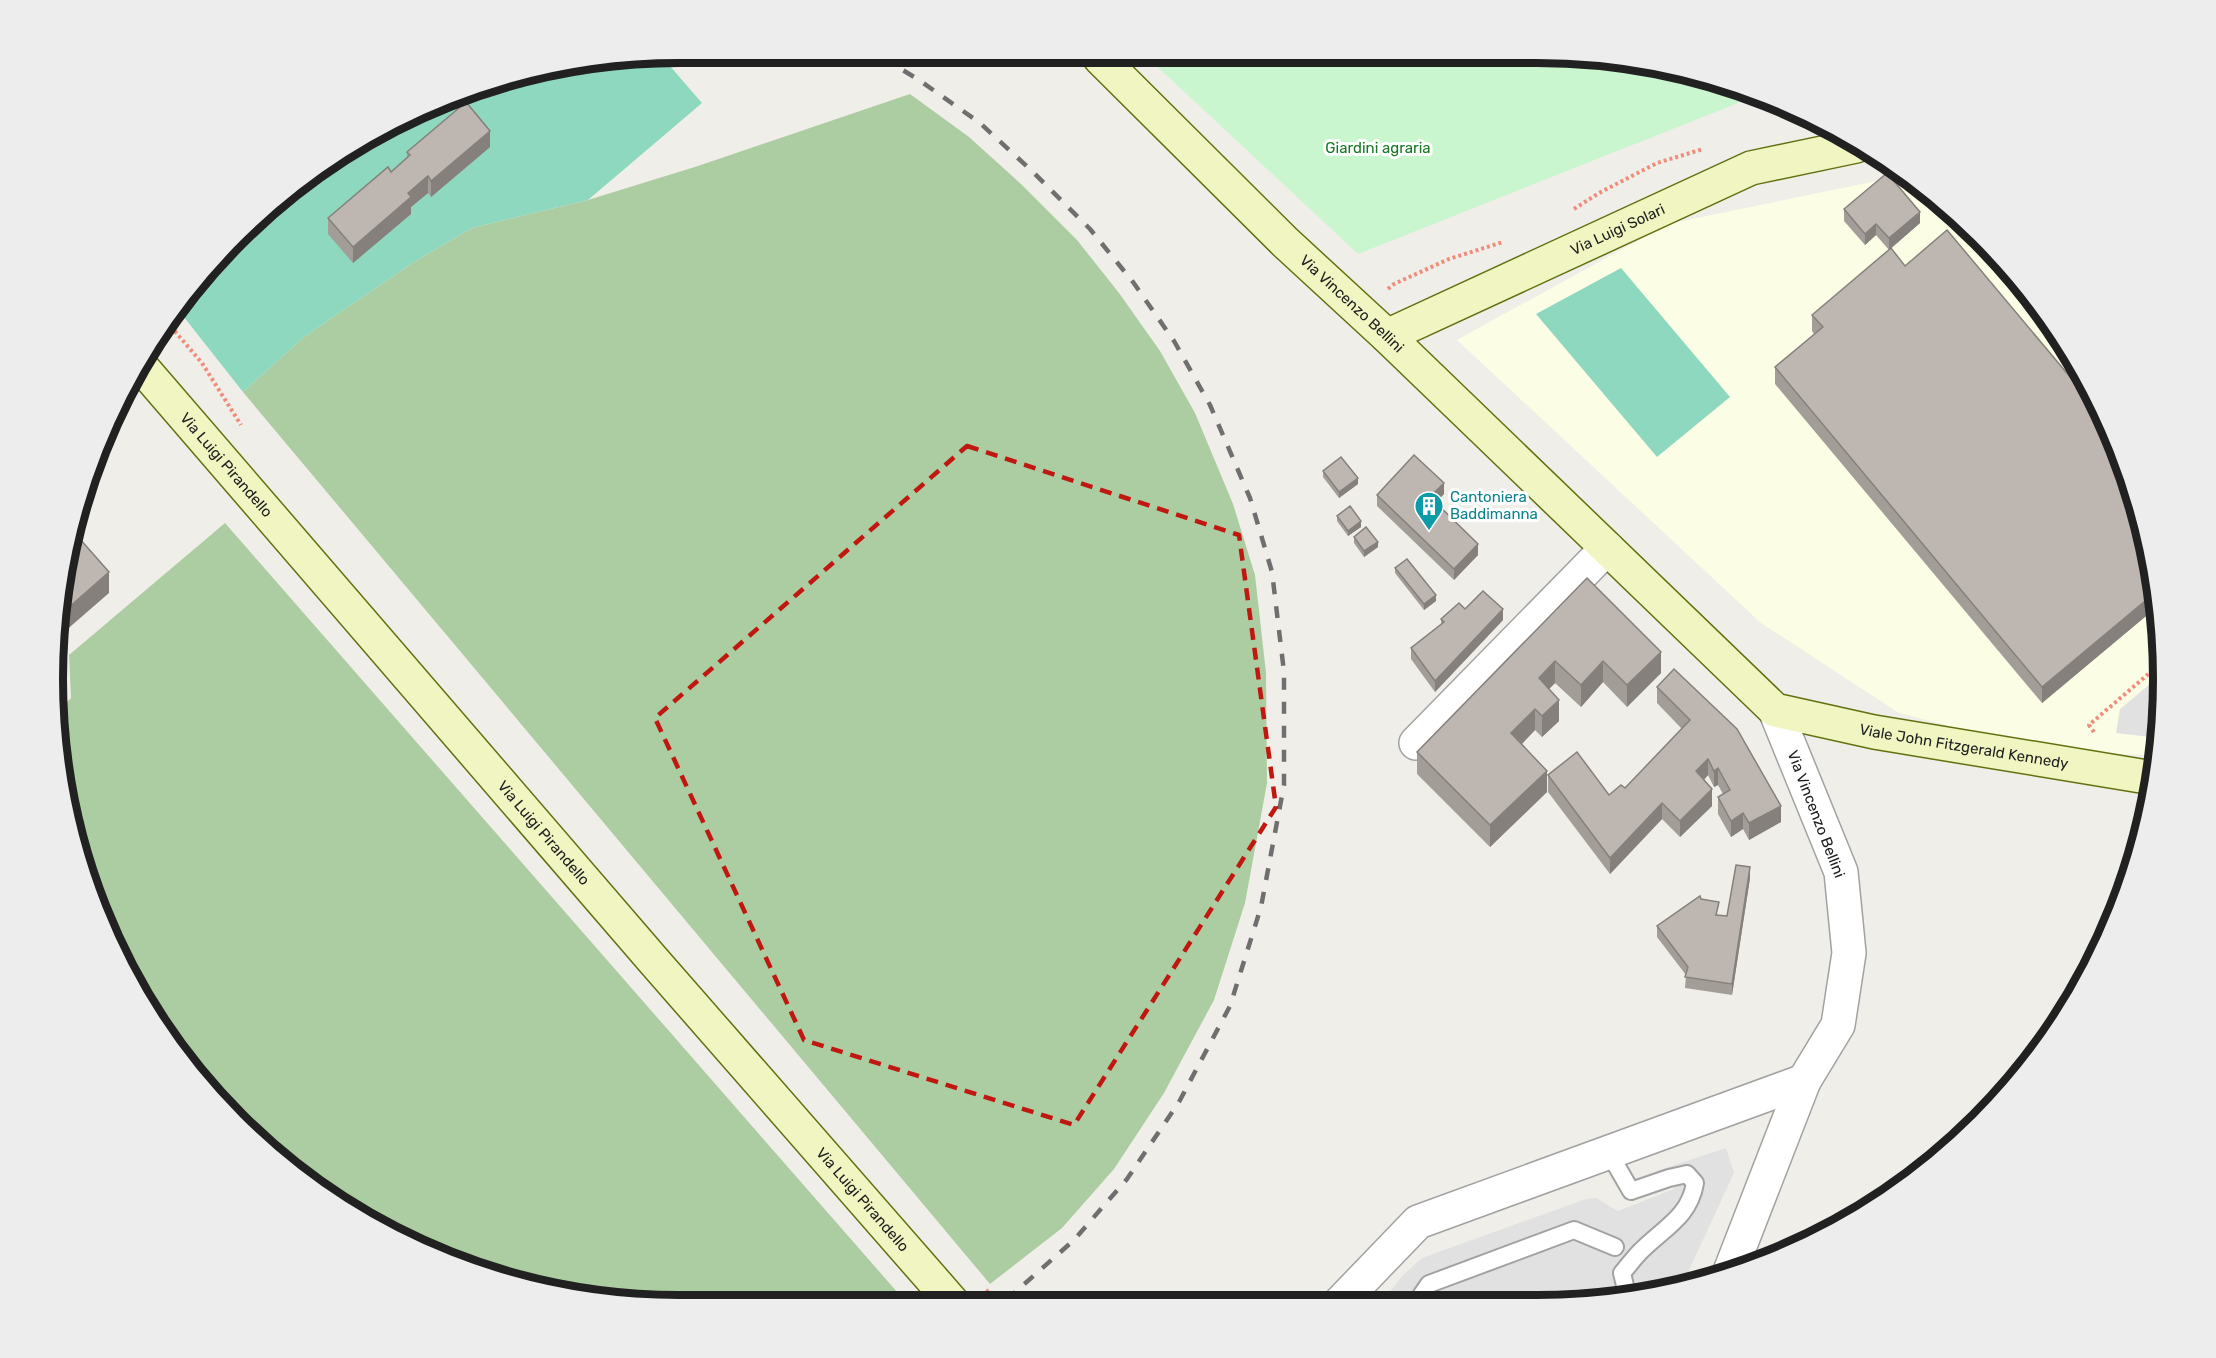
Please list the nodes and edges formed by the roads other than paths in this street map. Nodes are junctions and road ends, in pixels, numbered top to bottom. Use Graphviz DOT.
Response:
graph roads {
  1 [pos="1105,63"];
  2 [pos="1848,148"];
  3 [pos="1387,336"];
  4 [pos="146,372"];
  5 [pos="1607,548"];
  6 [pos="1775,710"];
  7 [pos="1416,743"];
  8 [pos="2145,777"];
  9 [pos="1804,1081"];
  10 [pos="1608,1152"];
  11 [pos="1615,1247"];
  12 [pos="1733,1262"];
  13 [pos="1626,1288"];
  14 [pos="945,1295"];
  15 [pos="1348,1295"];
  16 [pos="1422,1295"];
  1 -- 3 [label="main road, Via Vincenzo Bellini"];
  2 -- 3 [label="main road, Via Luigi Solari"];
  3 -- 5 [label="main road, Via Vincenzo Bellini"];
  4 -- 14 [label="main road, Via Luigi Pirandello"];
  5 -- 6 [label="main road, Via Vincenzo Bellini"];
  5 -- 7 [label="street"];
  6 -- 8 [label="main road, Viale John Fitzgerald Kennedy"];
  6 -- 9 [label="street, Via Vincenzo Bellini"];
  9 -- 10 [label="street"];
  9 -- 12 [label="street, Via Vincenzo Bellini"];
  10 -- 13 [label="lane"];
  10 -- 15 [label="street"];
  11 -- 16 [label="lane"];
}
